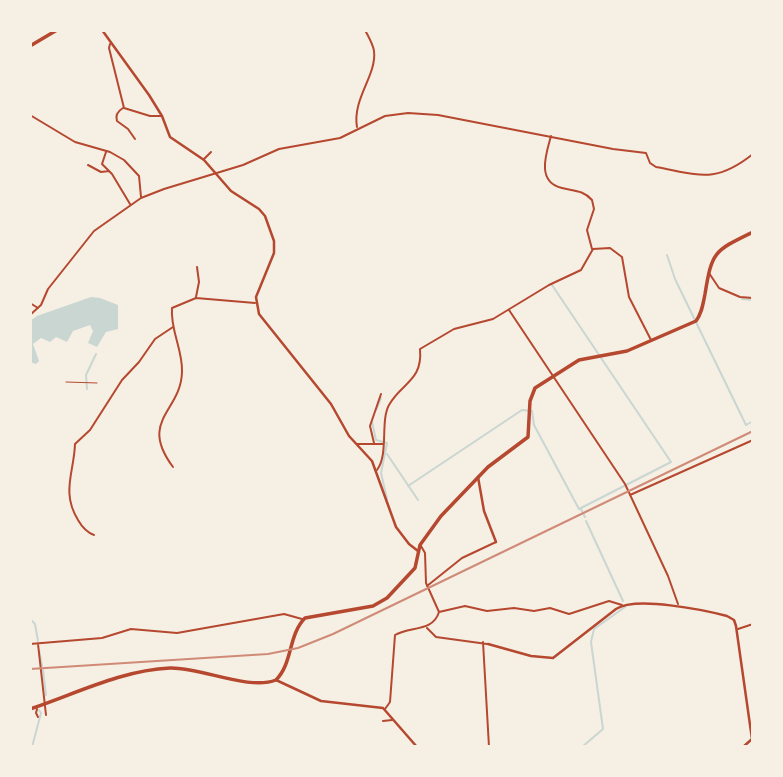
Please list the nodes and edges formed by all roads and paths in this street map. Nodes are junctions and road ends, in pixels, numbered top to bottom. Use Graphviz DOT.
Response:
graph roads {
  1 [pos="57,30"];
  2 [pos="102,30"];
  3 [pos="365,30"];
  4 [pos="110,44"];
  5 [pos="30,46"];
  6 [pos="124,108"];
  7 [pos="30,116"];
  8 [pos="162,116"];
  9 [pos="358,128"];
  10 [pos="551,136"];
  11 [pos="135,139"];
  12 [pos="106,151"];
  13 [pos="211,152"];
  14 [pos="753,154"];
  15 [pos="204,160"];
  16 [pos="88,165"];
  17 [pos="109,171"];
  18 [pos="217,173"];
  19 [pos="141,198"];
  20 [pos="130,204"];
  21 [pos="753,232"];
  22 [pos="592,250"];
  23 [pos="197,267"];
  24 [pos="709,273"];
  25 [pos="196,298"];
  26 [pos="753,298"];
  27 [pos="30,303"];
  28 [pos="256,303"];
  29 [pos="38,308"];
  30 [pos="509,309"];
  31 [pos="30,315"];
  32 [pos="173,327"];
  33 [pos="652,341"];
  34 [pos="552,377"];
  35 [pos="66,382"];
  36 [pos="97,383"];
  37 [pos="381,394"];
  38 [pos="753,440"];
  39 [pos="374,443"];
  40 [pos="384,444"];
  41 [pos="356,446"];
  42 [pos="173,467"];
  43 [pos="376,471"];
  44 [pos="478,477"];
  45 [pos="630,495"];
  46 [pos="94,534"];
  47 [pos="496,542"];
  48 [pos="419,548"];
  49 [pos="427,586"];
  50 [pos="622,605"];
  51 [pos="678,605"];
  52 [pos="439,612"];
  53 [pos="303,619"];
  54 [pos="753,624"];
  55 [pos="426,627"];
  56 [pos="737,629"];
  57 [pos="483,642"];
  58 [pos="37,643"];
  59 [pos="30,644"];
  60 [pos="488,644"];
  61 [pos="276,680"];
  62 [pos="45,704"];
  63 [pos="38,706"];
  64 [pos="30,709"];
  65 [pos="385,710"];
  66 [pos="46,715"];
  67 [pos="38,717"];
  68 [pos="393,720"];
  69 [pos="383,722"];
  70 [pos="752,739"];
  71 [pos="753,746"];
  72 [pos="417,747"];
  73 [pos="489,747"];
  74 [pos="743,747"];
  1 -- 5 [label="main road"];
  2 -- 4 [label="street"];
  3 -- 9 [label="street"];
  4 -- 6 [label="street"];
  4 -- 8 [label="street"];
  6 -- 8 [label="street"];
  6 -- 11 [label="street"];
  7 -- 12 [label="street"];
  8 -- 15 [label="street"];
  9 -- 10 [label="street"];
  9 -- 18 [label="street"];
  10 -- 14 [label="street"];
  10 -- 22 [label="street"];
  12 -- 17 [label="street"];
  12 -- 19 [label="street"];
  13 -- 15 [label="street"];
  15 -- 18 [label="street"];
  16 -- 17 [label="street"];
  17 -- 20 [label="street"];
  18 -- 19 [label="street"];
  18 -- 28 [label="street"];
  19 -- 20 [label="street"];
  20 -- 29 [label="street"];
  21 -- 24 [label="main road"];
  22 -- 30 [label="street"];
  22 -- 33 [label="street"];
  23 -- 25 [label="street"];
  24 -- 26 [label="street"];
  24 -- 33 [label="main road"];
  25 -- 28 [label="street"];
  25 -- 32 [label="street"];
  27 -- 29 [label="street"];
  28 -- 41 [label="street"];
  29 -- 31 [label="street"];
  30 -- 34 [label="street"];
  30 -- 40 [label="street"];
  32 -- 42 [label="street"];
  32 -- 46 [label="street"];
  33 -- 34 [label="main road"];
  34 -- 44 [label="main road"];
  34 -- 45 [label="street"];
  35 -- 36 [label="path"];
  37 -- 39 [label="street"];
  38 -- 45 [label="street"];
  39 -- 40 [label="street"];
  39 -- 41 [label="street"];
  40 -- 43 [label="street"];
  41 -- 43 [label="street"];
  43 -- 48 [label="street"];
  44 -- 47 [label="street"];
  44 -- 48 [label="main road"];
  45 -- 51 [label="street"];
  47 -- 49 [label="street"];
  48 -- 49 [label="street"];
  48 -- 53 [label="main road"];
  49 -- 52 [label="street"];
  50 -- 51 [label="street"];
  50 -- 52 [label="street"];
  50 -- 60 [label="street"];
  51 -- 56 [label="street"];
  52 -- 55 [label="street"];
  53 -- 58 [label="street"];
  53 -- 61 [label="main road"];
  54 -- 56 [label="street"];
  55 -- 57 [label="street"];
  55 -- 65 [label="street"];
  56 -- 70 [label="street"];
  57 -- 60 [label="street"];
  57 -- 73 [label="street"];
  58 -- 59 [label="street"];
  58 -- 62 [label="street"];
  61 -- 62 [label="main road"];
  61 -- 65 [label="street"];
  62 -- 63 [label="main road"];
  62 -- 66 [label="street"];
  63 -- 64 [label="main road"];
  63 -- 67 [label="street"];
  65 -- 68 [label="street"];
  68 -- 69 [label="street"];
  68 -- 72 [label="street"];
  70 -- 71 [label="street"];
  70 -- 74 [label="street"];
}
